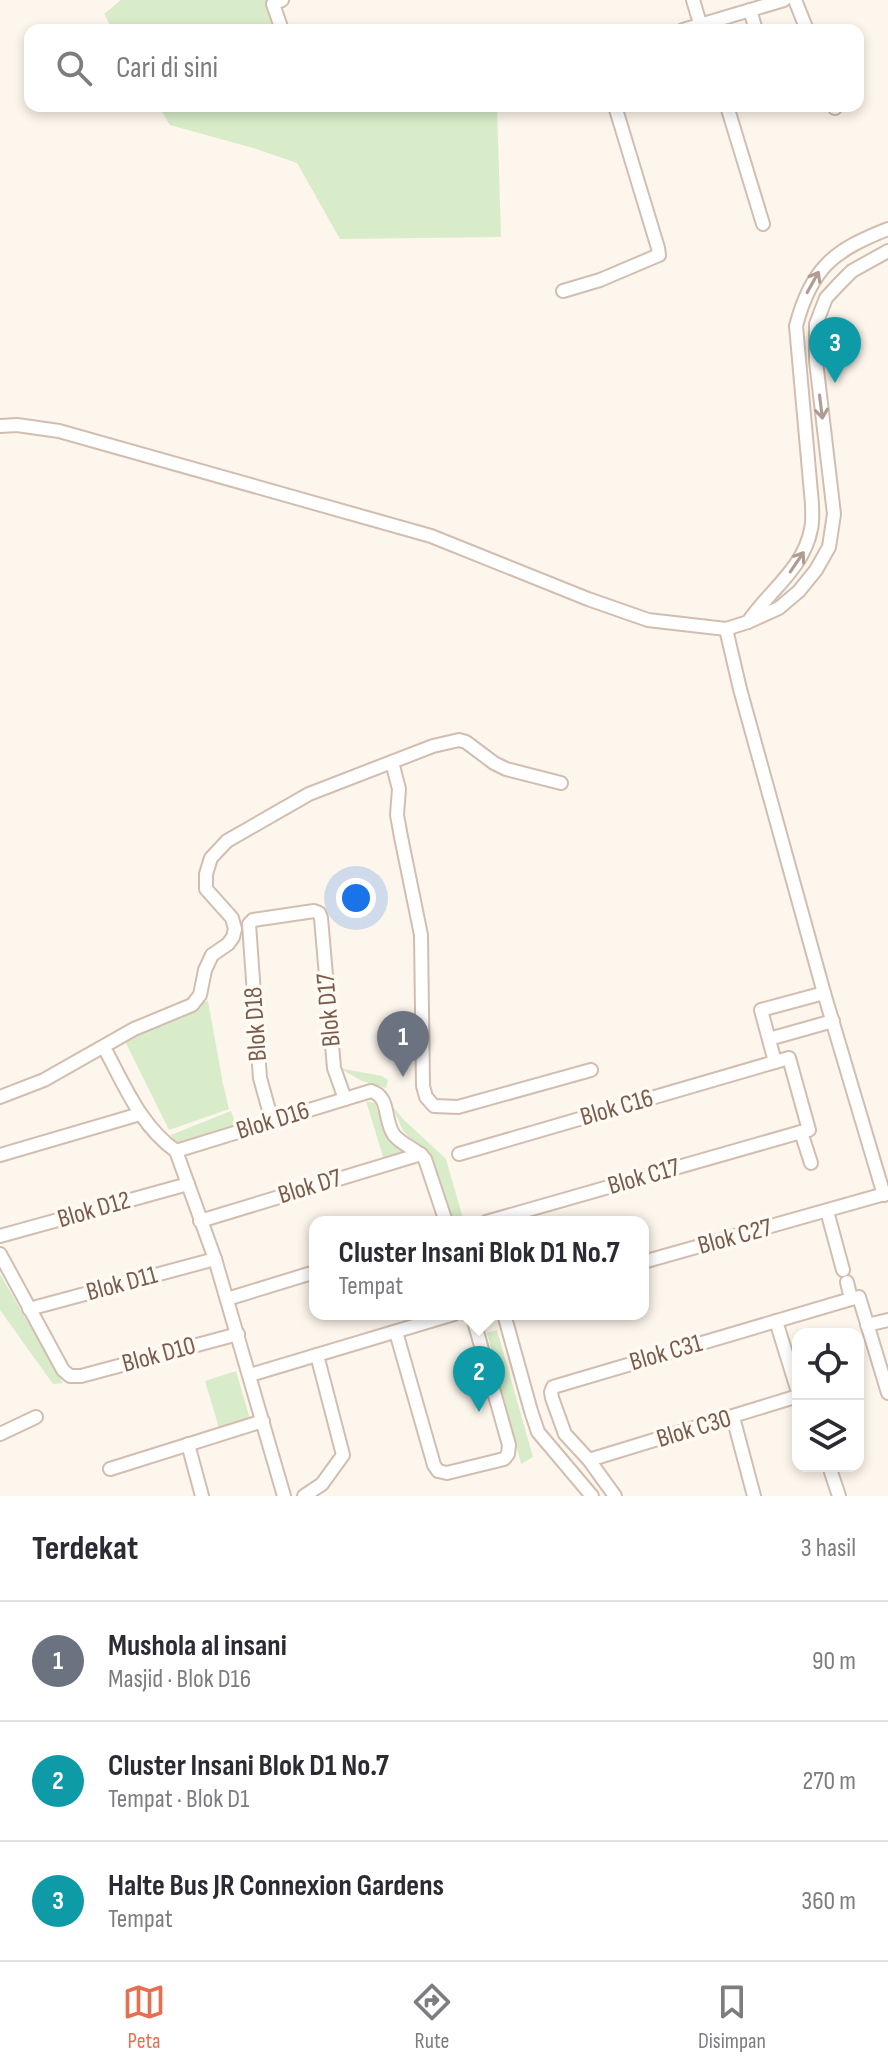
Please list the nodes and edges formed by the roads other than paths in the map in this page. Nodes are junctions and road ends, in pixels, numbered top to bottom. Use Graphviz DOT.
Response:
graph roads {
  1 [pos="282,0"];
  2 [pos="693,0"];
  3 [pos="784,0"];
  4 [pos="795,0"];
  5 [pos="750,10"];
  6 [pos="280,24"];
  7 [pos="700,24"];
  8 [pos="710,24"];
  9 [pos="754,24"];
  10 [pos="805,24"];
  11 [pos="617,112"];
  12 [pos="729,112"];
  13 [pos="763,224"];
  14 [pos="888,229"];
  15 [pos="888,251"];
  16 [pos="563,291"];
  17 [pos="0,426"];
  18 [pos="748,622"];
  19 [pos="726,629"];
  20 [pos="392,762"];
  21 [pos="561,783"];
  22 [pos="321,918"];
  23 [pos="824,993"];
  24 [pos="833,1021"];
  25 [pos="769,1039"];
  26 [pos="107,1053"];
  27 [pos="775,1062"];
  28 [pos="591,1070"];
  29 [pos="0,1097"];
  30 [pos="345,1099"];
  31 [pos="140,1114"];
  32 [pos="272,1121"];
  33 [pos="801,1132"];
  34 [pos="176,1151"];
  35 [pos="421,1154"];
  36 [pos="459,1154"];
  37 [pos="0,1155"];
  38 [pos="811,1163"];
  39 [pos="188,1184"];
  40 [pos="886,1194"];
  41 [pos="827,1211"];
  42 [pos="444,1216"];
  43 [pos="507,1216"];
  44 [pos="200,1221"];
  45 [pos="0,1236"];
  46 [pos="0,1254"];
  47 [pos="215,1259"];
  48 [pos="649,1260"];
  49 [pos="309,1274"];
  50 [pos="227,1299"];
  51 [pos="851,1299"];
  52 [pos="29,1309"];
  53 [pos="435,1320"];
  54 [pos="474,1320"];
  55 [pos="506,1320"];
  56 [pos="888,1320"];
  57 [pos="776,1321"];
  58 [pos="867,1325"];
  59 [pos="396,1332"];
  60 [pos="238,1334"];
  61 [pos="317,1355"];
  62 [pos="792,1374"];
  63 [pos="250,1375"];
  64 [pos="888,1393"];
  65 [pos="792,1396"];
  66 [pos="36,1417"];
  67 [pos="733,1417"];
  68 [pos="263,1421"];
  69 [pos="0,1434"];
  70 [pos="188,1444"];
  71 [pos="589,1460"];
  72 [pos="110,1469"];
  73 [pos="831,1472"];
  74 [pos="754,1494"];
  75 [pos="202,1496"];
  76 [pos="284,1496"];
  77 [pos="304,1496"];
  78 [pos="592,1496"];
  79 [pos="615,1496"];
  80 [pos="738,1496"];
  81 [pos="839,1496"];
  1 -- 6 [label="street"];
  2 -- 7 [label="street"];
  3 -- 5 [label="street"];
  4 -- 10 [label="street"];
  5 -- 8 [label="street"];
  5 -- 9 [label="street"];
  11 -- 16 [label="street"];
  12 -- 13 [label="street"];
  18 -- 14 [label="street, one-way"];
  15 -- 18 [label="street, one-way"];
  17 -- 19 [label="street"];
  18 -- 19 [label="street"];
  19 -- 23 [label="street"];
  20 -- 21 [label="street"];
  20 -- 28 [label="street"];
  20 -- 29 [label="street"];
  22 -- 30 [label="street, Blok D17"];
  22 -- 32 [label="street, Blok D18"];
  23 -- 24 [label="street"];
  23 -- 25 [label="street"];
  24 -- 25 [label="street"];
  24 -- 40 [label="street"];
  25 -- 27 [label="street"];
  26 -- 31 [label="street"];
  27 -- 33 [label="street"];
  27 -- 36 [label="street, Blok C16"];
  30 -- 32 [label="street, Blok D16"];
  30 -- 35 [label="street, Blok D16"];
  31 -- 34 [label="street"];
  31 -- 37 [label="street"];
  32 -- 34 [label="street, Blok D16"];
  33 -- 38 [label="street"];
  33 -- 43 [label="street, Blok C17"];
  34 -- 39 [label="street"];
  35 -- 42 [label="street"];
  35 -- 44 [label="street, Blok D7"];
  39 -- 44 [label="street"];
  39 -- 45 [label="street, Blok D12"];
  40 -- 41 [label="street, Blok C27"];
  41 -- 48 [label="street, Blok C27"];
  41 -- 51 [label="street"];
  44 -- 47 [label="street"];
  46 -- 52 [label="street"];
  47 -- 50 [label="street"];
  47 -- 52 [label="street, Blok D11"];
  49 -- 50 [label="street"];
  50 -- 60 [label="street"];
  51 -- 57 [label="street, Blok C31"];
  51 -- 58 [label="street"];
  52 -- 60 [label="street, Blok D10"];
  53 -- 59 [label="street"];
  54 -- 59 [label="street"];
  55 -- 78 [label="street"];
  56 -- 58 [label="street"];
  57 -- 62 [label="street"];
  57 -- 71 [label="street, Blok C31"];
  58 -- 64 [label="street"];
  59 -- 61 [label="street"];
  60 -- 63 [label="street"];
  61 -- 63 [label="street"];
  61 -- 77 [label="street"];
  63 -- 68 [label="street"];
  65 -- 67 [label="street, Blok C30"];
  66 -- 69 [label="street"];
  67 -- 71 [label="street, Blok C30"];
  67 -- 74 [label="street"];
  68 -- 70 [label="street"];
  68 -- 76 [label="street"];
  70 -- 72 [label="street"];
  70 -- 75 [label="street"];
  71 -- 79 [label="street"];
  73 -- 81 [label="street"];
  74 -- 80 [label="street"];
}
